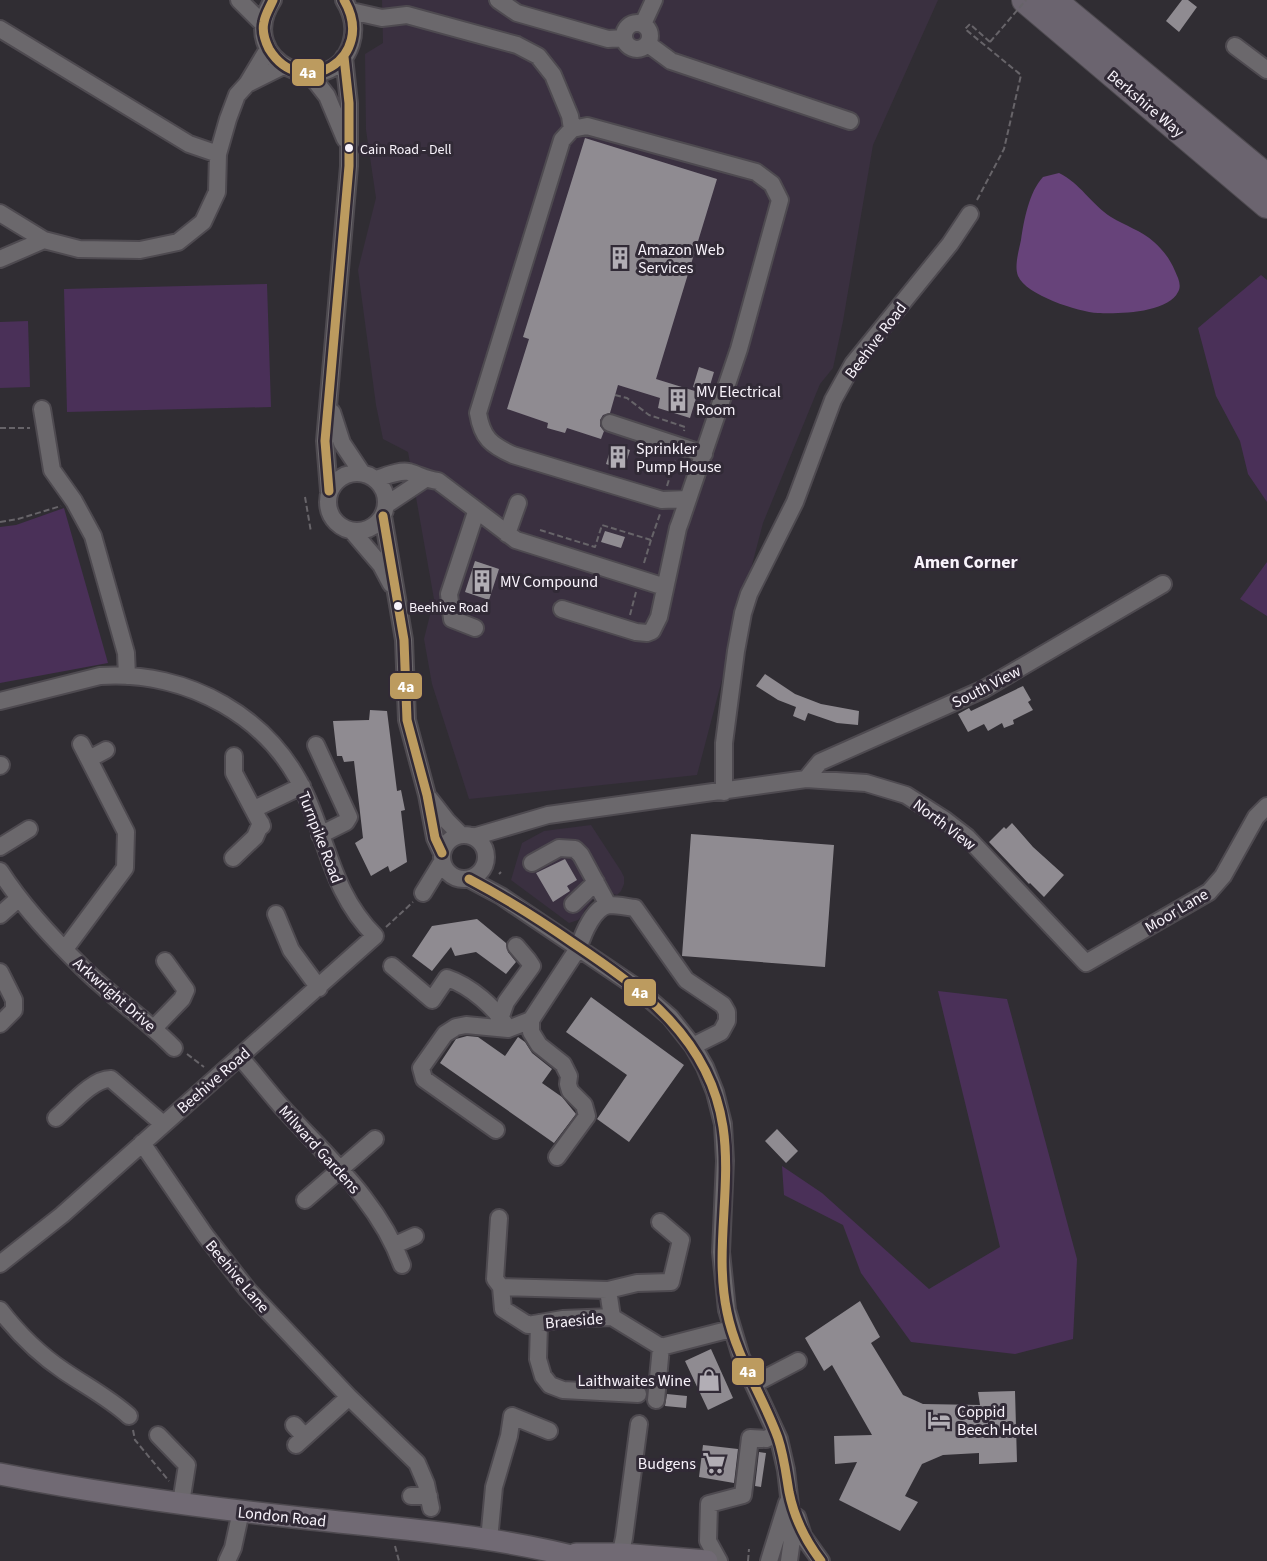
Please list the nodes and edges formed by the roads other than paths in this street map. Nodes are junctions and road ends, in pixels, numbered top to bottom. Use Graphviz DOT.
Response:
graph roads {
  1 [pos="239,0"];
  2 [pos="273,0"];
  3 [pos="498,0"];
  4 [pos="654,0"];
  5 [pos="1026,0"];
  6 [pos="1053,0"];
  7 [pos="348,5"];
  8 [pos="382,18"];
  9 [pos="263,24"];
  10 [pos="643,24"];
  11 [pos="0,29"];
  12 [pos="353,37"];
  13 [pos="624,38"];
  14 [pos="648,44"];
  15 [pos="1235,46"];
  16 [pos="268,49"];
  17 [pos="344,57"];
  18 [pos="283,66"];
  19 [pos="1267,70"];
  20 [pos="309,73"];
  21 [pos="247,84"];
  22 [pos="850,121"];
  23 [pos="572,129"];
  24 [pos="349,148"];
  25 [pos="218,154"];
  26 [pos="1267,177"];
  27 [pos="1267,205"];
  28 [pos="0,213"];
  29 [pos="970,214"];
  30 [pos="44,240"];
  31 [pos="0,260"];
  32 [pos="329,403"];
  33 [pos="42,409"];
  34 [pos="610,423"];
  35 [pos="704,454"];
  36 [pos="369,476"];
  37 [pos="425,479"];
  38 [pos="329,490"];
  39 [pos="688,499"];
  40 [pos="518,503"];
  41 [pos="384,511"];
  42 [pos="477,512"];
  43 [pos="352,531"];
  44 [pos="512,532"];
  45 [pos="1163,584"];
  46 [pos="665,587"];
  47 [pos="395,593"];
  48 [pos="562,609"];
  49 [pos="475,628"];
  50 [pos="127,676"];
  51 [pos="0,701"];
  52 [pos="81,744"];
  53 [pos="316,745"];
  54 [pos="106,750"];
  55 [pos="234,756"];
  56 [pos="89,759"];
  57 [pos="806,779"];
  58 [pos="302,786"];
  59 [pos="724,792"];
  60 [pos="427,795"];
  61 [pos="1267,806"];
  62 [pos="256,813"];
  63 [pos="29,829"];
  64 [pos="320,835"];
  65 [pos="476,846"];
  66 [pos="0,847"];
  67 [pos="442,857"];
  68 [pos="233,858"];
  69 [pos="532,863"];
  70 [pos="0,871"];
  71 [pos="461,878"];
  72 [pos="596,882"];
  73 [pos="501,896"];
  74 [pos="18,899"];
  75 [pos="573,904"];
  76 [pos="608,905"];
  77 [pos="276,914"];
  78 [pos="0,915"];
  79 [pos="375,936"];
  80 [pos="516,946"];
  81 [pos="579,947"];
  82 [pos="65,949"];
  83 [pos="165,961"];
  84 [pos="1086,963"];
  85 [pos="392,966"];
  86 [pos="0,972"];
  87 [pos="319,988"];
  88 [pos="531,1020"];
  89 [pos="505,1023"];
  90 [pos="0,1024"];
  91 [pos="154,1028"];
  92 [pos="693,1046"];
  93 [pos="174,1048"];
  94 [pos="240,1057"];
  95 [pos="56,1118"];
  96 [pos="163,1124"];
  97 [pos="496,1130"];
  98 [pos="375,1139"];
  99 [pos="142,1143"];
  100 [pos="557,1157"];
  101 [pos="340,1170"];
  102 [pos="305,1200"];
  103 [pos="499,1218"];
  104 [pos="660,1222"];
  105 [pos="415,1236"];
  106 [pos="395,1245"];
  107 [pos="0,1264"];
  108 [pos="402,1265"];
  109 [pos="501,1287"];
  110 [pos="608,1290"];
  111 [pos="0,1310"];
  112 [pos="612,1317"];
  113 [pos="539,1323"];
  114 [pos="731,1329"];
  115 [pos="661,1347"];
  116 [pos="798,1361"];
  117 [pos="754,1384"];
  118 [pos="638,1394"];
  119 [pos="349,1397"];
  120 [pos="656,1400"];
  121 [pos="129,1416"];
  122 [pos="639,1425"];
  123 [pos="549,1431"];
  124 [pos="776,1434"];
  125 [pos="158,1435"];
  126 [pos="298,1436"];
  127 [pos="0,1474"];
  128 [pos="789,1493"];
  129 [pos="411,1496"];
  130 [pos="181,1503"];
  131 [pos="241,1511"];
  132 [pos="489,1540"];
  133 [pos="565,1554"];
  134 [pos="620,1557"];
  135 [pos="227,1561"];
  136 [pos="591,1561"];
  137 [pos="707,1561"];
  138 [pos="719,1561"];
  139 [pos="769,1561"];
  140 [pos="789,1561"];
  141 [pos="821,1561"];
  1 -- 9 [label="street"];
  2 -- 9 [label="street"];
  3 -- 13 [label="street"];
  4 -- 10 [label="street"];
  5 -- 27 [label="highway, Berkshire Way"];
  6 -- 26 [label="highway, Berkshire Way"];
  7 -- 8 [label="street"];
  7 -- 12 [label="street"];
  8 -- 12 [label="street"];
  8 -- 23 [label="street"];
  9 -- 16 [label="street"];
  10 -- 13 [label="street"];
  10 -- 14 [label="street"];
  11 -- 25 [label="street"];
  12 -- 17 [label="street"];
  13 -- 14 [label="street"];
  14 -- 22 [label="street"];
  15 -- 19 [label="street"];
  16 -- 18 [label="street"];
  16 -- 21 [label="street"];
  17 -- 20 [label="street"];
  17 -- 24 [label="street"];
  18 -- 20 [label="street"];
  18 -- 21 [label="street"];
  20 -- 24 [label="street"];
  21 -- 25 [label="street"];
  23 -- 35 [label="street"];
  23 -- 39 [label="street"];
  24 -- 32 [label="street"];
  25 -- 30 [label="street"];
  28 -- 30 [label="street"];
  29 -- 59 [label="street, Beehive Road"];
  30 -- 31 [label="street"];
  32 -- 36 [label="street"];
  32 -- 38 [label="street"];
  33 -- 50 [label="street"];
  34 -- 35 [label="street"];
  35 -- 39 [label="street"];
  36 -- 37 [label="street"];
  36 -- 38 [label="street"];
  36 -- 41 [label="street"];
  37 -- 41 [label="street"];
  37 -- 42 [label="street"];
  38 -- 43 [label="street"];
  39 -- 46 [label="street"];
  40 -- 44 [label="street"];
  41 -- 43 [label="street"];
  41 -- 47 [label="street"];
  42 -- 44 [label="street"];
  42 -- 49 [label="street"];
  43 -- 47 [label="street"];
  44 -- 46 [label="street"];
  45 -- 57 [label="street, South View"];
  46 -- 48 [label="street"];
  47 -- 60 [label="street"];
  50 -- 51 [label="street, Turnpike Road"];
  50 -- 58 [label="street, Turnpike Road"];
  52 -- 56 [label="street"];
  53 -- 64 [label="street"];
  54 -- 56 [label="street"];
  55 -- 62 [label="street"];
  56 -- 82 [label="street"];
  57 -- 59 [label="street, North View"];
  57 -- 84 [label="street, North View"];
  58 -- 62 [label="street"];
  58 -- 64 [label="street, Turnpike Road"];
  59 -- 65 [label="street"];
  60 -- 65 [label="street"];
  60 -- 67 [label="street"];
  61 -- 84 [label="street, Moor Lane"];
  62 -- 68 [label="street"];
  63 -- 66 [label="street"];
  64 -- 79 [label="street, Turnpike Road"];
  65 -- 67 [label="street"];
  65 -- 71 [label="street"];
  65 -- 73 [label="street"];
  67 -- 71 [label="street"];
  67 -- 71 [label="street"];
  69 -- 72 [label="street"];
  70 -- 74 [label="street, Arkwright Drive"];
  71 -- 73 [label="street"];
  72 -- 75 [label="street"];
  72 -- 76 [label="street"];
  73 -- 81 [label="street"];
  74 -- 78 [label="street"];
  74 -- 82 [label="street, Arkwright Drive"];
  76 -- 81 [label="street"];
  76 -- 92 [label="street"];
  77 -- 87 [label="street"];
  79 -- 87 [label="street, Beehive Road"];
  80 -- 89 [label="street"];
  81 -- 88 [label="street"];
  81 -- 92 [label="street"];
  82 -- 91 [label="street, Arkwright Drive"];
  83 -- 91 [label="street"];
  85 -- 89 [label="street"];
  86 -- 90 [label="street"];
  87 -- 94 [label="street, Beehive Road"];
  88 -- 89 [label="street"];
  88 -- 100 [label="street"];
  89 -- 97 [label="street"];
  91 -- 93 [label="street, Arkwright Drive"];
  92 -- 114 [label="street"];
  94 -- 96 [label="street, Beehive Road"];
  94 -- 101 [label="street, Milward Gardens"];
  95 -- 96 [label="street"];
  96 -- 99 [label="street, Beehive Road"];
  98 -- 101 [label="street"];
  99 -- 107 [label="street, Beehive Road"];
  99 -- 119 [label="street, Beehive Lane"];
  101 -- 102 [label="street"];
  101 -- 106 [label="street, Milward Gardens"];
  103 -- 109 [label="street, Braeside"];
  104 -- 110 [label="street"];
  105 -- 106 [label="street"];
  106 -- 108 [label="street, Milward Gardens"];
  109 -- 110 [label="street"];
  109 -- 113 [label="street, Braeside"];
  110 -- 112 [label="street"];
  111 -- 121 [label="street"];
  112 -- 113 [label="street, Braeside"];
  112 -- 115 [label="street, Braeside"];
  113 -- 118 [label="street"];
  114 -- 115 [label="street"];
  114 -- 117 [label="street"];
  115 -- 120 [label="street"];
  116 -- 117 [label="street"];
  117 -- 124 [label="street"];
  119 -- 126 [label="street"];
  119 -- 129 [label="street, Beehive Lane"];
  122 -- 134 [label="street"];
  123 -- 132 [label="street"];
  124 -- 128 [label="street"];
  124 -- 138 [label="street"];
  125 -- 130 [label="street"];
  127 -- 130 [label="main road, London Road"];
  128 -- 139 [label="street"];
  128 -- 140 [label="street"];
  128 -- 141 [label="street"];
  130 -- 131 [label="main road, London Road"];
  131 -- 132 [label="main road, London Road"];
  131 -- 135 [label="street"];
  132 -- 133 [label="main road, London Road"];
  133 -- 134 [label="main road, London Road"];
  133 -- 136 [label="main road, London Road"];
  134 -- 137 [label="main road, London Road"];
}
